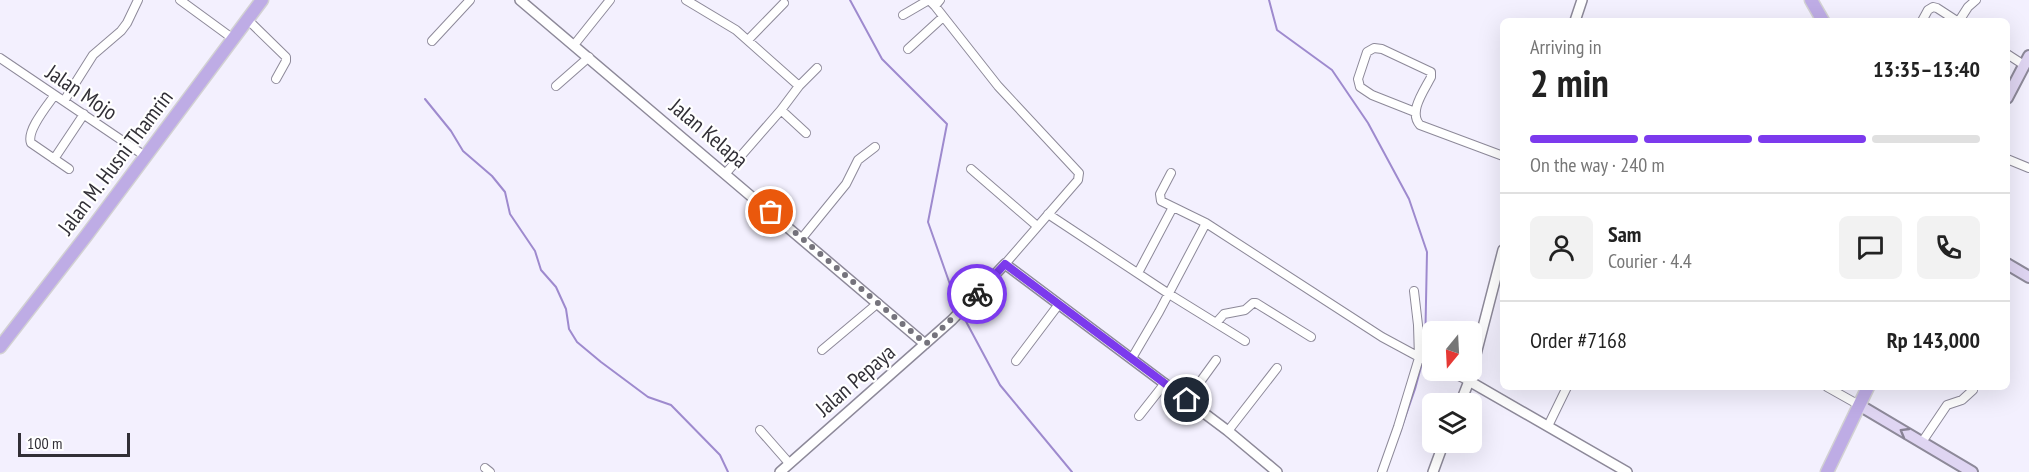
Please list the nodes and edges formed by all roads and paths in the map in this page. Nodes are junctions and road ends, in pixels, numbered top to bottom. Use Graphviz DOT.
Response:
graph roads {
  1 [pos="138,0"];
  2 [pos="180,0"];
  3 [pos="262,0"];
  4 [pos="470,0"];
  5 [pos="520,0"];
  6 [pos="610,0"];
  7 [pos="686,0"];
  8 [pos="1582,0"];
  9 [pos="1811,0"];
  10 [pos="1976,0"];
  11 [pos="784,3"];
  12 [pos="938,3"];
  13 [pos="1935,4"];
  14 [pos="903,15"];
  15 [pos="943,17"];
  16 [pos="1576,18"];
  17 [pos="1820,18"];
  18 [pos="1924,18"];
  19 [pos="1953,18"];
  20 [pos="1960,18"];
  21 [pos="247,19"];
  22 [pos="232,38"];
  23 [pos="748,40"];
  24 [pos="432,41"];
  25 [pos="574,45"];
  26 [pos="908,49"];
  27 [pos="2010,55"];
  28 [pos="589,57"];
  29 [pos="0,58"];
  30 [pos="2026,61"];
  31 [pos="817,68"];
  32 [pos="276,79"];
  33 [pos="556,86"];
  34 [pos="799,86"];
  35 [pos="2010,92"];
  36 [pos="54,96"];
  37 [pos="63,100"];
  38 [pos="781,110"];
  39 [pos="1415,112"];
  40 [pos="84,114"];
  41 [pos="806,133"];
  42 [pos="875,147"];
  43 [pos="1500,155"];
  44 [pos="145,156"];
  45 [pos="54,159"];
  46 [pos="2010,160"];
  47 [pos="2029,168"];
  48 [pos="69,169"];
  49 [pos="971,169"];
  50 [pos="726,173"];
  51 [pos="1171,173"];
  52 [pos="1173,207"];
  53 [pos="1048,213"];
  54 [pos="1206,222"];
  55 [pos="1037,226"];
  56 [pos="802,238"];
  57 [pos="1500,262"];
  58 [pos="1005,264"];
  59 [pos="2010,266"];
  60 [pos="1138,273"];
  61 [pos="2029,277"];
  62 [pos="1414,291"];
  63 [pos="1168,294"];
  64 [pos="878,303"];
  65 [pos="1059,304"];
  66 [pos="1216,323"];
  67 [pos="1482,331"];
  68 [pos="1311,337"];
  69 [pos="1245,341"];
  70 [pos="926,344"];
  71 [pos="0,347"];
  72 [pos="822,350"];
  73 [pos="1132,358"];
  74 [pos="1419,358"];
  75 [pos="1422,359"];
  76 [pos="1216,360"];
  77 [pos="1016,361"];
  78 [pos="1277,368"];
  79 [pos="1469,381"];
  80 [pos="1165,383"];
  81 [pos="1566,390"];
  82 [pos="1832,390"];
  83 [pos="1866,390"];
  84 [pos="1973,390"];
  85 [pos="1464,393"];
  86 [pos="1187,400"];
  87 [pos="1859,405"];
  88 [pos="1139,416"];
  89 [pos="1548,426"];
  90 [pos="760,430"];
  91 [pos="1228,431"];
  92 [pos="1922,442"];
  93 [pos="1440,453"];
  94 [pos="789,464"];
  95 [pos="780,472"];
  96 [pos="1277,472"];
  97 [pos="1382,472"];
  98 [pos="1433,472"];
  99 [pos="1627,472"];
  100 [pos="1827,472"];
  101 [pos="1972,472"];
  1 -- 37 [label="street"];
  2 -- 22 [label="street"];
  3 -- 21 [label="main road, Jalan M. Husni Thamrin"];
  4 -- 24 [label="street"];
  5 -- 25 [label="street, Jalan Kelapa"];
  6 -- 25 [label="street"];
  7 -- 23 [label="street"];
  8 -- 16 [label="street"];
  9 -- 17 [label="main road"];
  10 -- 20 [label="street"];
  11 -- 23 [label="street"];
  12 -- 14 [label="street"];
  12 -- 15 [label="street"];
  13 -- 18 [label="street"];
  13 -- 19 [label="street"];
  15 -- 26 [label="street"];
  15 -- 53 [label="street"];
  21 -- 22 [label="main road, Jalan M. Husni Thamrin"];
  21 -- 32 [label="street"];
  22 -- 44 [label="main road, Jalan M. Husni Thamrin"];
  23 -- 34 [label="street"];
  25 -- 28 [label="street, Jalan Kelapa"];
  27 -- 30 [label="street"];
  28 -- 33 [label="street"];
  28 -- 50 [label="street, Jalan Kelapa"];
  29 -- 36 [label="street, Jalan Mojo"];
  30 -- 35 [label="main road"];
  31 -- 34 [label="street"];
  34 -- 38 [label="street"];
  36 -- 37 [label="street, Jalan Mojo"];
  36 -- 45 [label="street"];
  37 -- 40 [label="street, Jalan Mojo"];
  38 -- 41 [label="street"];
  38 -- 50 [label="street"];
  39 -- 39 [label="street"];
  39 -- 43 [label="street"];
  40 -- 44 [label="street, Jalan Mojo"];
  40 -- 45 [label="street"];
  42 -- 56 [label="street"];
  44 -- 71 [label="main road, Jalan M. Husni Thamrin"];
  45 -- 48 [label="street"];
  46 -- 47 [label="street"];
  49 -- 55 [label="street"];
  50 -- 56 [label="street, Jalan Kelapa"];
  51 -- 52 [label="street"];
  52 -- 54 [label="street"];
  52 -- 60 [label="street"];
  53 -- 55 [label="street"];
  53 -- 60 [label="street"];
  54 -- 63 [label="street"];
  54 -- 74 [label="street"];
  55 -- 58 [label="street"];
  56 -- 64 [label="street, Jalan Kelapa"];
  57 -- 67 [label="street"];
  58 -- 65 [label="street"];
  58 -- 70 [label="street, Jalan Pepaya"];
  59 -- 61 [label="main road"];
  60 -- 63 [label="street"];
  62 -- 74 [label="street"];
  63 -- 66 [label="street"];
  63 -- 73 [label="street"];
  64 -- 70 [label="street, Jalan Kelapa"];
  64 -- 72 [label="street"];
  65 -- 73 [label="street"];
  65 -- 77 [label="street"];
  66 -- 68 [label="street"];
  66 -- 69 [label="street"];
  70 -- 94 [label="street, Jalan Pepaya"];
  73 -- 80 [label="street"];
  74 -- 75 [label="street"];
  74 -- 97 [label="street"];
  76 -- 86 [label="street"];
  78 -- 91 [label="street"];
  79 -- 85 [label="street"];
  79 -- 89 [label="street"];
  80 -- 86 [label="street"];
  80 -- 88 [label="street"];
  81 -- 89 [label="street"];
  82 -- 87 [label="street"];
  83 -- 87 [label="main road"];
  84 -- 92 [label="street"];
  86 -- 91 [label="street"];
  92 -- 87 [label="main road, one-way"];
  87 -- 100 [label="main road"];
  89 -- 99 [label="street"];
  90 -- 94 [label="street"];
  91 -- 96 [label="street"];
  92 -- 101 [label="main road"];
  93 -- 98 [label="street"];
  94 -- 95 [label="street, Jalan Pepaya"];
}
